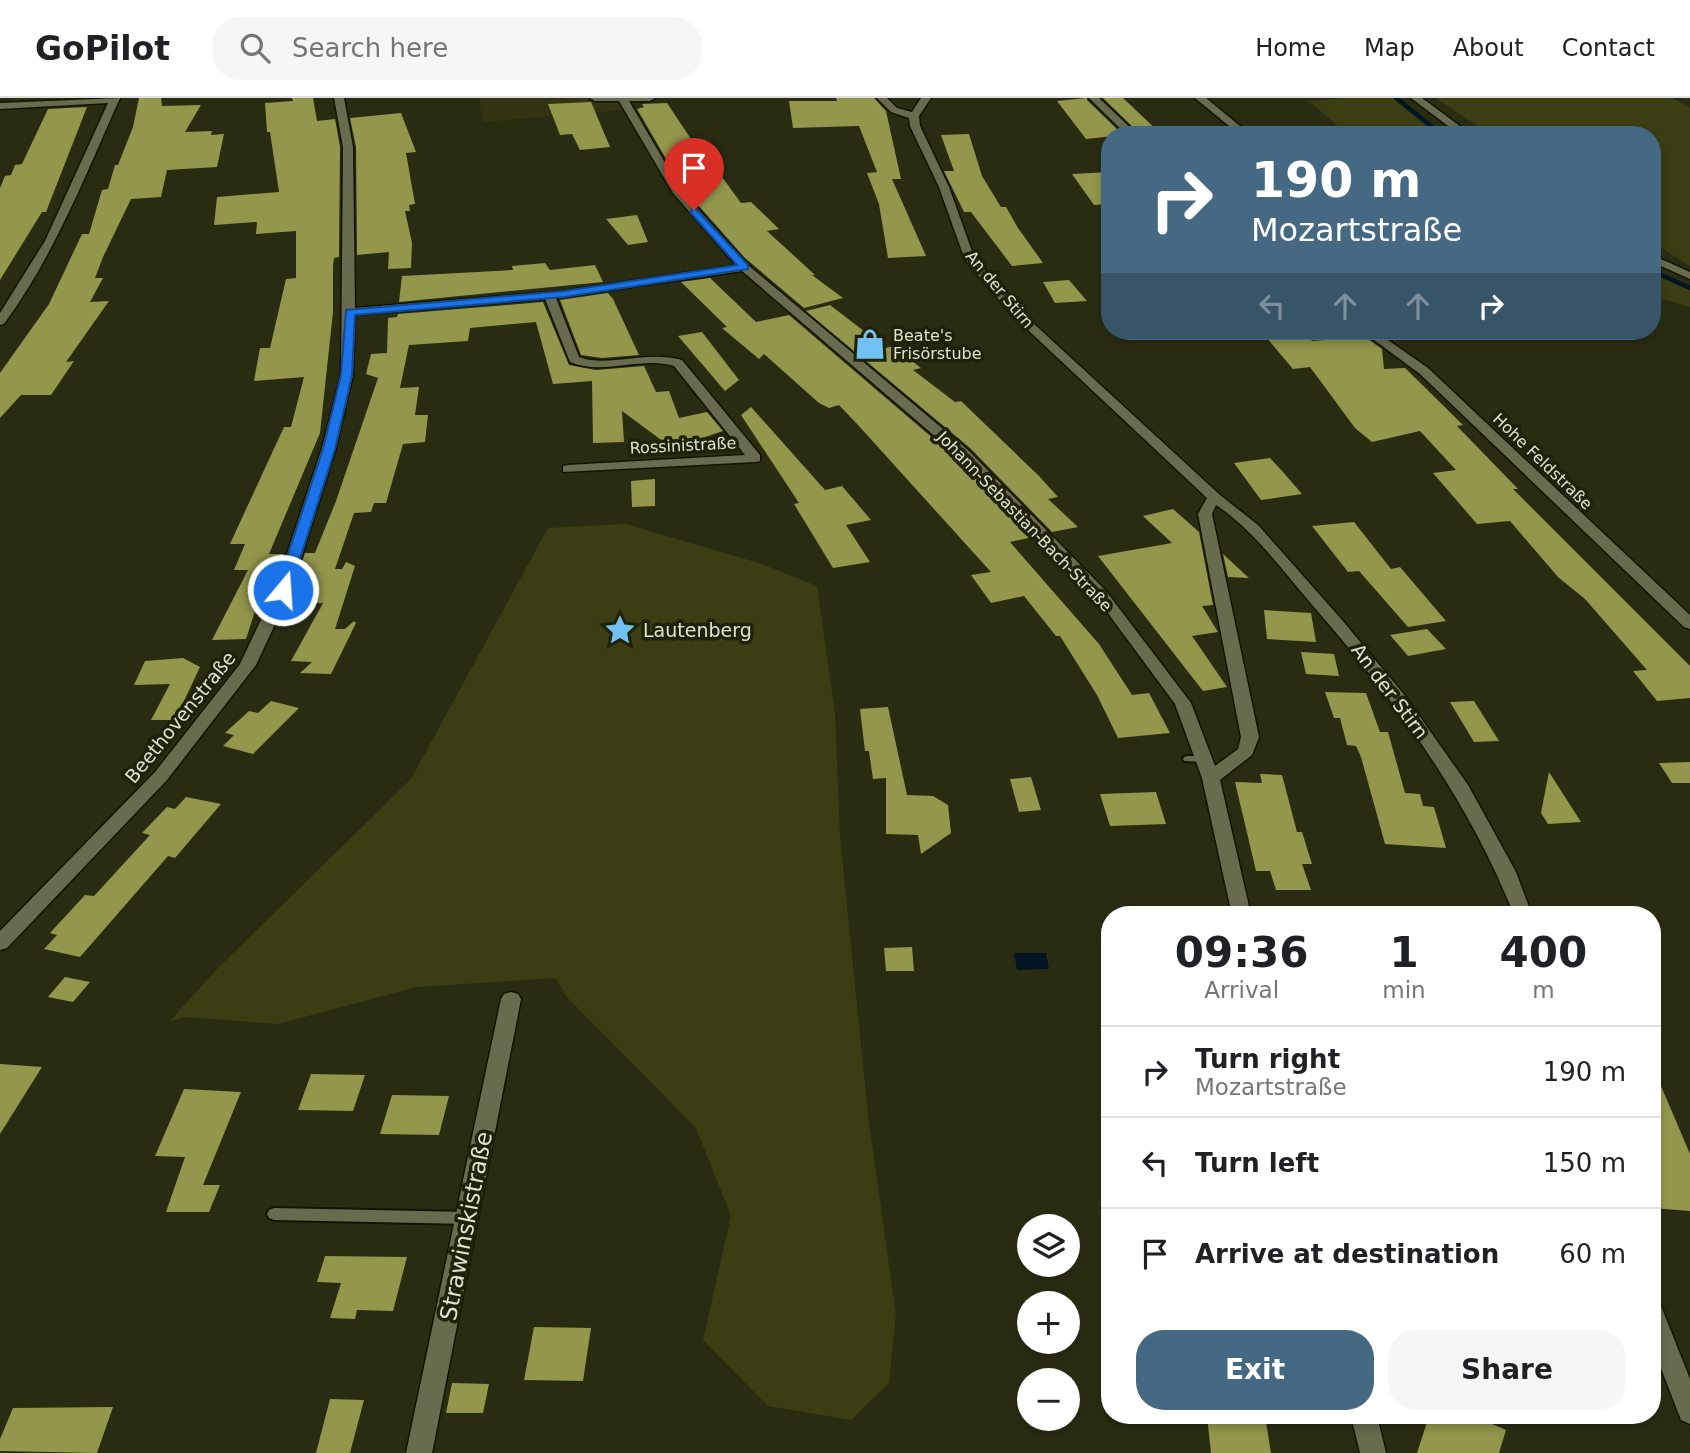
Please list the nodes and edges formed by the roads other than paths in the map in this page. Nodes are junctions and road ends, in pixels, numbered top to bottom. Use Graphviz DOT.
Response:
graph roads {
  1 [pos="339,98"];
  2 [pos="595,98"];
  3 [pos="650,98"];
  4 [pos="881,98"];
  5 [pos="926,98"];
  6 [pos="1094,98"];
  7 [pos="1199,98"];
  8 [pos="1416,98"];
  9 [pos="114,99"];
  10 [pos="623,99"];
  11 [pos="0,106"];
  12 [pos="914,116"];
  13 [pos="1124,126"];
  14 [pos="1235,126"];
  15 [pos="1455,126"];
  16 [pos="1661,262"];
  17 [pos="744,267"];
  18 [pos="1690,276"];
  19 [pos="549,295"];
  20 [pos="349,312"];
  21 [pos="0,321"];
  22 [pos="1380,340"];
  23 [pos="568,469"];
  24 [pos="1216,498"];
  25 [pos="1690,624"];
  26 [pos="1188,759"];
  27 [pos="1204,759"];
  28 [pos="1211,778"];
  29 [pos="1239,906"];
  30 [pos="1520,906"];
  31 [pos="0,943"];
  32 [pos="511,999"];
  33 [pos="274,1214"];
  34 [pos="469,1217"];
  35 [pos="1661,1336"];
  36 [pos="1690,1412"];
  37 [pos="1366,1424"];
  38 [pos="419,1453"];
  39 [pos="1373,1453"];
  1 -- 20 [label="street, Beethovenstraße"];
  2 -- 10 [label="street"];
  3 -- 10 [label="street"];
  4 -- 12 [label="street"];
  5 -- 12 [label="street"];
  6 -- 13 [label="street"];
  7 -- 14 [label="street"];
  8 -- 15 [label="street"];
  9 -- 11 [label="street"];
  9 -- 21 [label="street"];
  10 -- 17 [label="street, Johann-Sebastian-Bach-Straße"];
  12 -- 24 [label="street, An der Stirn"];
  16 -- 18 [label="street"];
  17 -- 19 [label="street"];
  17 -- 27 [label="street, Johann-Sebastian-Bach-Straße"];
  19 -- 20 [label="street"];
  19 -- 23 [label="street, Rossinistraße"];
  20 -- 31 [label="street, Beethovenstraße"];
  22 -- 25 [label="street, Hohe Feldstraße"];
  24 -- 28 [label="street"];
  24 -- 30 [label="street, An der Stirn"];
  26 -- 27 [label="lane"];
  27 -- 28 [label="street, Johann-Sebastian-Bach-Straße"];
  28 -- 29 [label="street, Johann-Sebastian-Bach-Straße"];
  32 -- 34 [label="street, Strawinskistraße"];
  33 -- 34 [label="lane"];
  34 -- 38 [label="street, Strawinskistraße"];
  35 -- 36 [label="street"];
  37 -- 39 [label="street"];
}
